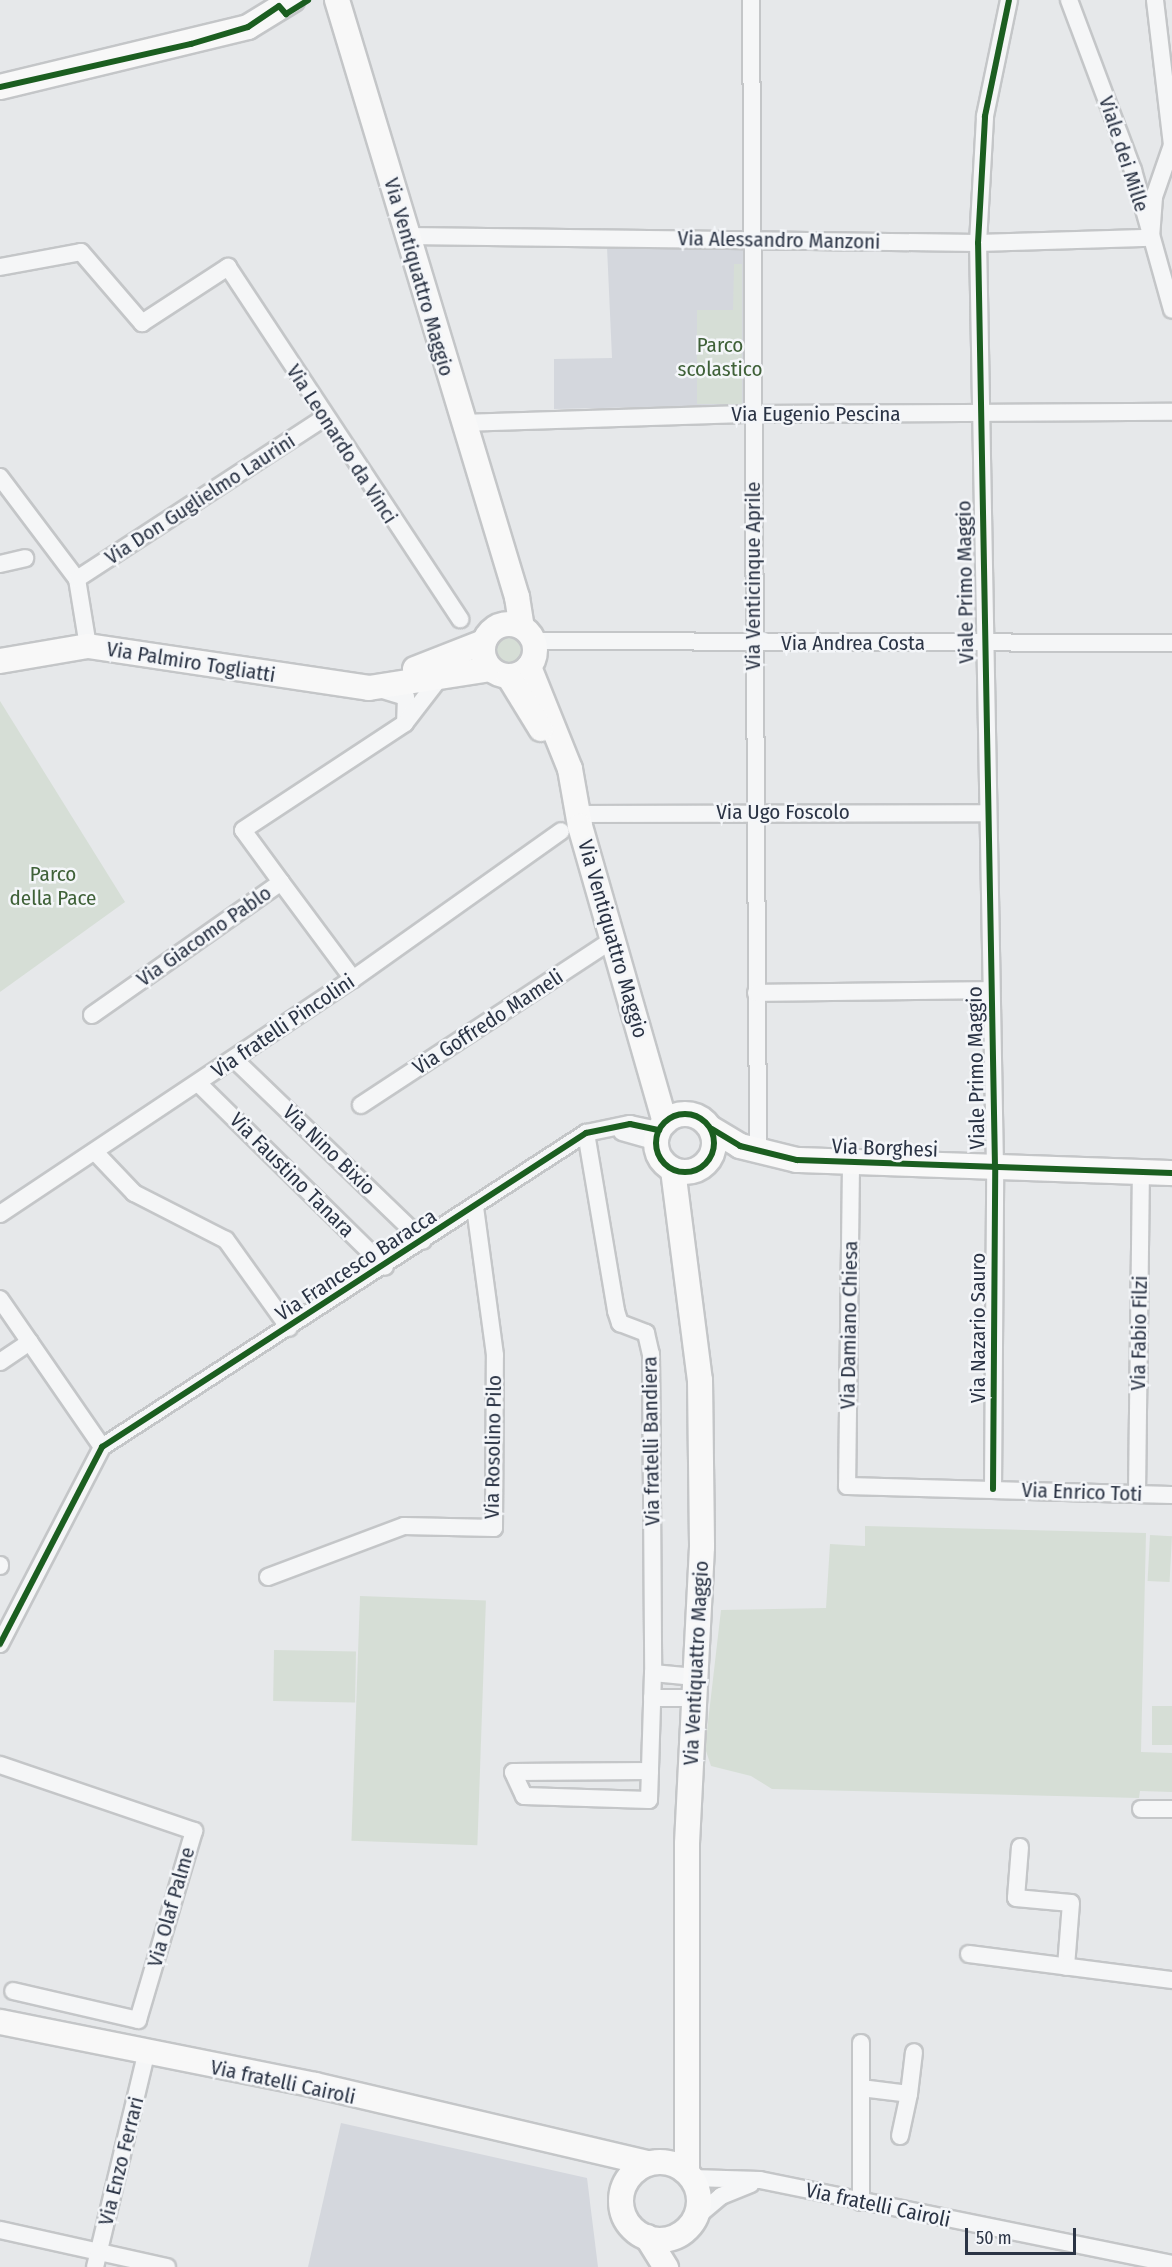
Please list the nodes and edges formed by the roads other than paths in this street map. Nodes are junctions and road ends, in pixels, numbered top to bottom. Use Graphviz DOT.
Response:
graph roads {
  1 [pos="337,0"];
  2 [pos="349,0"];
  3 [pos="750,0"];
  4 [pos="1009,0"];
  5 [pos="1069,0"];
  6 [pos="1155,0"];
  7 [pos="285,2"];
  8 [pos="352,37"];
  9 [pos="0,87"];
  10 [pos="1133,170"];
  11 [pos="1161,172"];
  12 [pos="407,236"];
  13 [pos="1151,238"];
  14 [pos="752,240"];
  15 [pos="978,243"];
  16 [pos="0,267"];
  17 [pos="1172,310"];
  18 [pos="1172,412"];
  19 [pos="753,414"];
  20 [pos="979,414"];
  21 [pos="324,418"];
  22 [pos="461,423"];
  23 [pos="0,477"];
  24 [pos="489,517"];
  25 [pos="25,558"];
  26 [pos="0,564"];
  27 [pos="77,579"];
  28 [pos="460,619"];
  29 [pos="528,634"];
  30 [pos="486,638"];
  31 [pos="753,643"];
  32 [pos="982,643"];
  33 [pos="1172,643"];
  34 [pos="88,646"];
  35 [pos="0,661"];
  36 [pos="509,671"];
  37 [pos="441,675"];
  38 [pos="376,686"];
  39 [pos="405,723"];
  40 [pos="755,811"];
  41 [pos="987,813"];
  42 [pos="574,824"];
  43 [pos="281,882"];
  44 [pos="614,939"];
  45 [pos="353,979"];
  46 [pos="991,990"];
  47 [pos="756,993"];
  48 [pos="92,1015"];
  49 [pos="645,1053"];
  50 [pos="234,1059"];
  51 [pos="198,1083"];
  52 [pos="361,1105"];
  53 [pos="689,1114"];
  54 [pos="712,1129"];
  55 [pos="660,1131"];
  56 [pos="586,1133"];
  57 [pos="95,1152"];
  58 [pos="758,1152"];
  59 [pos="713,1154"];
  60 [pos="850,1165"];
  61 [pos="995,1167"];
  62 [pos="683,1171"];
  63 [pos="1141,1172"];
  64 [pos="1172,1173"];
  65 [pos="475,1207"];
  66 [pos="0,1214"];
  67 [pos="423,1241"];
  68 [pos="385,1267"];
  69 [pos="0,1299"];
  70 [pos="289,1328"];
  71 [pos="30,1342"];
  72 [pos="0,1362"];
  73 [pos="102,1447"];
  74 [pos="847,1486"];
  75 [pos="993,1489"];
  76 [pos="1137,1494"];
  77 [pos="1172,1495"];
  78 [pos="268,1577"];
  79 [pos="0,1644"];
  80 [pos="653,1673"];
  81 [pos="694,1688"];
  82 [pos="652,1698"];
  83 [pos="0,1765"];
  84 [pos="650,1771"];
  85 [pos="1141,1809"];
  86 [pos="1172,1809"];
  87 [pos="1020,1847"];
  88 [pos="969,1954"];
  89 [pos="1066,1967"];
  90 [pos="1172,1980"];
  91 [pos="12,1991"];
  92 [pos="0,2022"];
  93 [pos="861,2043"];
  94 [pos="914,2052"];
  95 [pos="146,2055"];
  96 [pos="861,2088"];
  97 [pos="909,2094"];
  98 [pos="684,2104"];
  99 [pos="900,2136"];
  100 [pos="566,2143"];
  101 [pos="652,2163"];
  102 [pos="690,2175"];
  103 [pos="760,2180"];
  104 [pos="861,2202"];
  105 [pos="623,2211"];
  106 [pos="687,2226"];
  107 [pos="0,2230"];
  108 [pos="647,2237"];
  109 [pos="97,2259"];
  110 [pos="1172,2264"];
  111 [pos="167,2267"];
  112 [pos="666,2267"];
  113 [pos="681,2267"];
  1 -- 8 [label="main road, Via Ventiquattro Maggio"];
  2 -- 8 [label="main road, Via Ventiquattro Maggio"];
  3 -- 14 [label="street, Via Venticinque Aprile"];
  4 -- 15 [label="street, Viale Primo Maggio"];
  5 -- 10 [label="street, Viale dei Mille"];
  6 -- 11 [label="street"];
  7 -- 9 [label="main road"];
  8 -- 12 [label="main road, Via Ventiquattro Maggio"];
  10 -- 11 [label="street"];
  10 -- 13 [label="street, Viale dei Mille"];
  11 -- 13 [label="street"];
  12 -- 14 [label="street, Via Alessandro Manzoni"];
  12 -- 22 [label="main road, Via Ventiquattro Maggio"];
  13 -- 15 [label="street, Via Alessandro Manzoni"];
  13 -- 17 [label="street, Viale dei Mille"];
  14 -- 15 [label="street, Via Alessandro Manzoni"];
  14 -- 19 [label="street, Via Venticinque Aprile"];
  15 -- 20 [label="street, Viale Primo Maggio"];
  16 -- 21 [label="street, Via Leonardo da Vinci"];
  18 -- 20 [label="street, Via Eugenio Pescina"];
  19 -- 20 [label="street, Via Eugenio Pescina"];
  19 -- 22 [label="street, Via Eugenio Pescina"];
  19 -- 31 [label="street, Via Venticinque Aprile"];
  20 -- 32 [label="street, Viale Primo Maggio"];
  21 -- 27 [label="street, Via Don Guglielmo Laurini"];
  21 -- 28 [label="street, Via Leonardo da Vinci"];
  22 -- 24 [label="main road, Via Ventiquattro Maggio"];
  23 -- 27 [label="street"];
  24 -- 29 [label="main road, Via Ventiquattro Maggio"];
  24 -- 30 [label="main road, Via Ventiquattro Maggio"];
  25 -- 26 [label="street"];
  27 -- 34 [label="street"];
  29 -- 30 [label="main road"];
  29 -- 31 [label="street, Via Andrea Costa"];
  29 -- 36 [label="main road, Via Ventiquattro Maggio"];
  30 -- 36 [label="main road, Via Ventiquattro Maggio"];
  30 -- 38 [label="main road"];
  31 -- 32 [label="street, Via Andrea Costa"];
  31 -- 40 [label="street, Via Venticinque Aprile"];
  32 -- 33 [label="street, Via Andrea Costa"];
  32 -- 41 [label="street, Viale Primo Maggio"];
  34 -- 35 [label="main road, Via Palmiro Togliatti"];
  34 -- 38 [label="main road, Via Palmiro Togliatti"];
  36 -- 37 [label="main road, Via Palmiro Togliatti"];
  36 -- 42 [label="main road, Via Ventiquattro Maggio"];
  37 -- 38 [label="main road, Via Palmiro Togliatti"];
  37 -- 39 [label="street, Via Giacomo Pablo"];
  38 -- 39 [label="street"];
  39 -- 43 [label="street, Via Giacomo Pablo"];
  40 -- 41 [label="street, Via Ugo Foscolo"];
  40 -- 42 [label="street, Via Ugo Foscolo"];
  40 -- 47 [label="street, Via Venticinque Aprile"];
  41 -- 46 [label="street, Viale Primo Maggio"];
  42 -- 44 [label="main road, Via Ventiquattro Maggio"];
  42 -- 45 [label="street, Via fratelli Pincolini"];
  43 -- 45 [label="street"];
  43 -- 48 [label="street, Via Giacomo Pablo"];
  44 -- 49 [label="main road, Via Ventiquattro Maggio"];
  44 -- 52 [label="street, Via Goffredo Mameli"];
  45 -- 50 [label="street, Via fratelli Pincolini"];
  46 -- 47 [label="street"];
  46 -- 61 [label="street, Viale Primo Maggio"];
  47 -- 58 [label="street, Via Venticinque Aprile"];
  49 -- 53 [label="main road, Via Ventiquattro Maggio"];
  49 -- 55 [label="main road, Via Ventiquattro Maggio"];
  50 -- 51 [label="street, Via fratelli Pincolini"];
  50 -- 67 [label="street, Via Nino Bixio"];
  51 -- 57 [label="street, Via fratelli Pincolini"];
  51 -- 68 [label="street, Via Faustino Tanara"];
  53 -- 54 [label="main road, Via Ventiquattro Maggio"];
  53 -- 55 [label="main road"];
  54 -- 58 [label="main road, Via Borghesi"];
  54 -- 59 [label="main road"];
  55 -- 56 [label="street, Via Francesco Baracca"];
  55 -- 62 [label="main road, Via Ventiquattro Maggio"];
  56 -- 65 [label="street, Via Francesco Baracca"];
  56 -- 80 [label="street, Via fratelli Bandiera"];
  57 -- 66 [label="street, Via fratelli Pincolini"];
  57 -- 70 [label="street"];
  58 -- 59 [label="main road, Via Borghesi"];
  58 -- 60 [label="main road, Via Borghesi"];
  59 -- 62 [label="main road"];
  60 -- 61 [label="main road, Via Borghesi"];
  60 -- 74 [label="street, Via Damiano Chiesa"];
  61 -- 63 [label="main road, Via Borghesi"];
  61 -- 75 [label="street, Via Nazario Sauro"];
  62 -- 81 [label="main road, Via Ventiquattro Maggio"];
  63 -- 64 [label="main road, Via Borghesi"];
  63 -- 76 [label="street, Via Fabio Filzi"];
  65 -- 67 [label="street, Via Francesco Baracca"];
  65 -- 78 [label="street, Via Rosolino Pilo"];
  67 -- 68 [label="street, Via Francesco Baracca"];
  68 -- 70 [label="street, Via Francesco Baracca"];
  69 -- 71 [label="street"];
  70 -- 73 [label="street, Via Francesco Baracca"];
  71 -- 72 [label="street"];
  71 -- 73 [label="street"];
  73 -- 79 [label="street"];
  74 -- 75 [label="street, Via Enrico Toti"];
  75 -- 76 [label="street, Via Enrico Toti"];
  76 -- 77 [label="street, Via Enrico Toti"];
  80 -- 81 [label="street"];
  80 -- 82 [label="street, Via fratelli Bandiera"];
  81 -- 82 [label="street"];
  81 -- 98 [label="main road, Via Ventiquattro Maggio"];
  82 -- 84 [label="street, Via fratelli Bandiera"];
  83 -- 91 [label="street, Via Olaf Palme"];
  84 -- 84 [label="street, Via fratelli Bandiera"];
  85 -- 86 [label="street"];
  87 -- 89 [label="street"];
  88 -- 89 [label="street"];
  89 -- 90 [label="street"];
  92 -- 95 [label="main road, Via fratelli Cairoli"];
  93 -- 96 [label="street"];
  94 -- 97 [label="street"];
  95 -- 100 [label="main road, Via fratelli Cairoli"];
  95 -- 109 [label="street, Via Enzo Ferrari"];
  96 -- 97 [label="street"];
  96 -- 104 [label="street"];
  97 -- 99 [label="street"];
  98 -- 101 [label="main road, Via Ventiquattro Maggio"];
  98 -- 102 [label="main road, Via Ventiquattro Maggio"];
  100 -- 101 [label="main road, Via fratelli Cairoli"];
  100 -- 105 [label="main road, Via fratelli Cairoli"];
  101 -- 102 [label="main road"];
  101 -- 105 [label="main road, Via Ventiquattro Maggio"];
  102 -- 103 [label="street, Via fratelli Cairoli"];
  102 -- 106 [label="main road, Via Ventiquattro Maggio"];
  103 -- 104 [label="street, Via fratelli Cairoli"];
  103 -- 106 [label="street"];
  104 -- 110 [label="street, Via fratelli Cairoli"];
  105 -- 108 [label="main road"];
  106 -- 108 [label="main road"];
  106 -- 113 [label="main road, Via Ventiquattro Maggio"];
  107 -- 109 [label="street"];
  108 -- 112 [label="main road"];
  109 -- 111 [label="street"];
}
